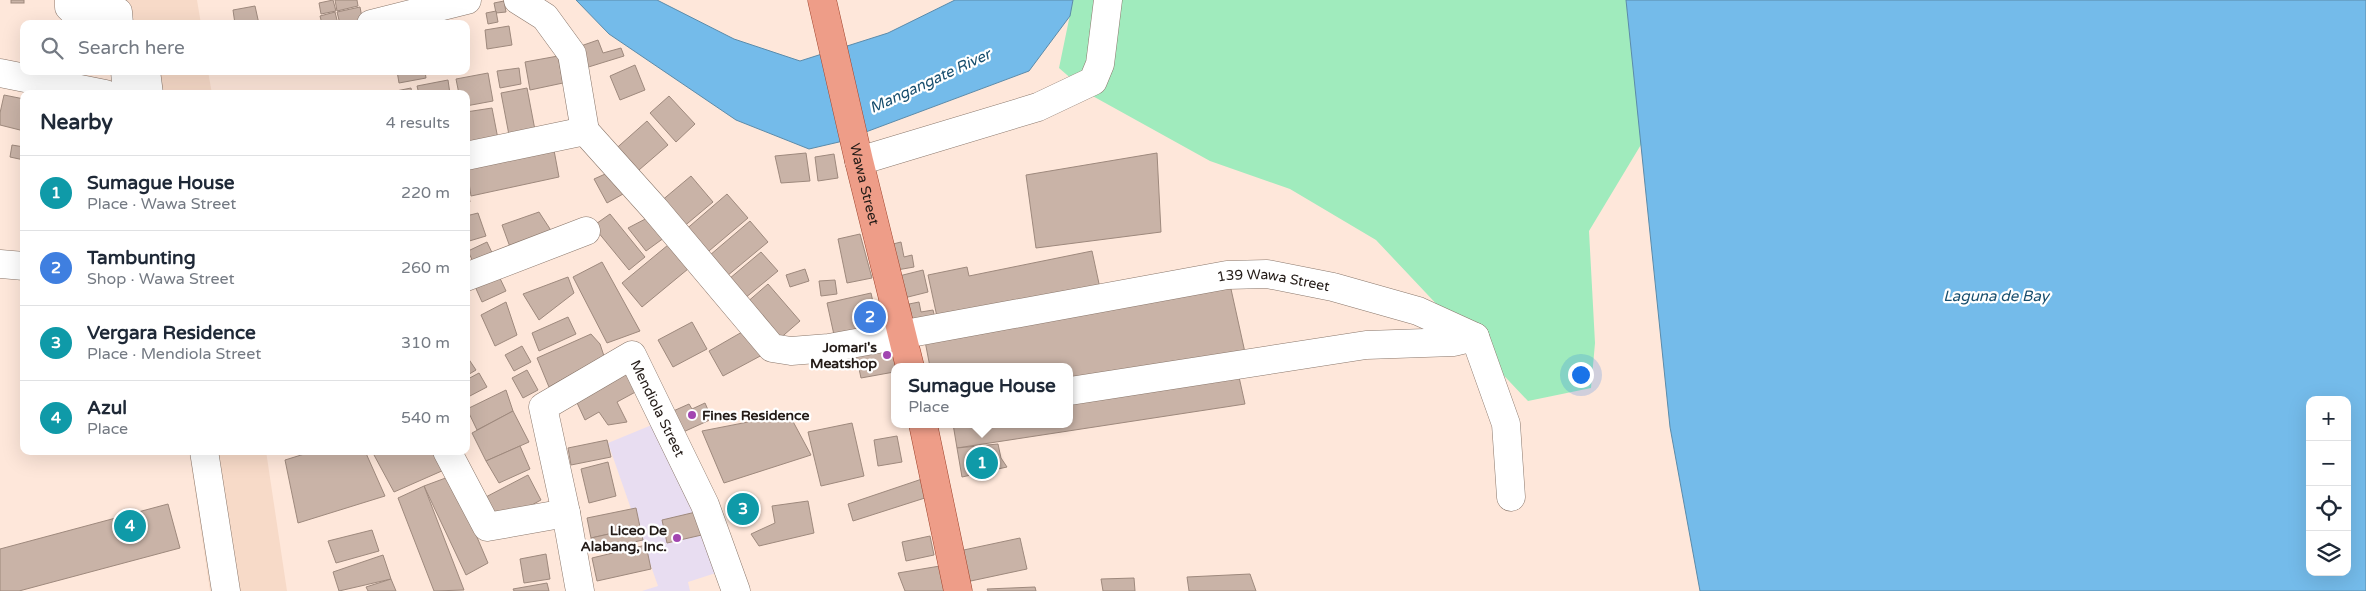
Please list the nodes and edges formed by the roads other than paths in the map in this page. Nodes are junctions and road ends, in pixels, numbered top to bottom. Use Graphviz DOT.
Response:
graph roads {
  1 [pos="69,0"];
  2 [pos="135,0"];
  3 [pos="367,0"];
  4 [pos="467,0"];
  5 [pos="518,0"];
  6 [pos="822,0"];
  7 [pos="1108,0"];
  8 [pos="119,20"];
  9 [pos="138,20"];
  10 [pos="371,20"];
  11 [pos="388,20"];
  12 [pos="0,73"];
  13 [pos="125,75"];
  14 [pos="147,75"];
  15 [pos="85,90"];
  16 [pos="126,90"];
  17 [pos="148,90"];
  18 [pos="585,131"];
  19 [pos="470,155"];
  20 [pos="857,155"];
  21 [pos="586,231"];
  22 [pos="0,264"];
  23 [pos="20,266"];
  24 [pos="470,275"];
  25 [pos="904,335"];
  26 [pos="1475,337"];
  27 [pos="909,363"];
  28 [pos="1073,391"];
  29 [pos="924,428"];
  30 [pos="205,455"];
  31 [pos="449,455"];
  32 [pos="1511,497"];
  33 [pos="566,513"];
  34 [pos="226,591"];
  35 [pos="580,591"];
  36 [pos="736,591"];
  37 [pos="958,591"];
  1 -- 8 [label="street"];
  2 -- 9 [label="street"];
  3 -- 10 [label="street"];
  4 -- 11 [label="street"];
  5 -- 18 [label="street"];
  6 -- 20 [label="main road, Wawa Street"];
  7 -- 20 [label="street"];
  12 -- 15 [label="street"];
  13 -- 16 [label="street"];
  14 -- 17 [label="street"];
  18 -- 19 [label="street"];
  18 -- 25 [label="street, 139 Wawa Street"];
  20 -- 25 [label="main road, Wawa Street"];
  21 -- 24 [label="street"];
  22 -- 23 [label="street"];
  25 -- 26 [label="street, 139 Wawa Street"];
  25 -- 27 [label="main road, Wawa Street"];
  26 -- 28 [label="street"];
  26 -- 32 [label="street"];
  29 -- 37 [label="main road"];
  30 -- 34 [label="street"];
  31 -- 33 [label="street"];
  33 -- 35 [label="street, Mendiola Street"];
  33 -- 36 [label="street, Mendiola Street"];
}
